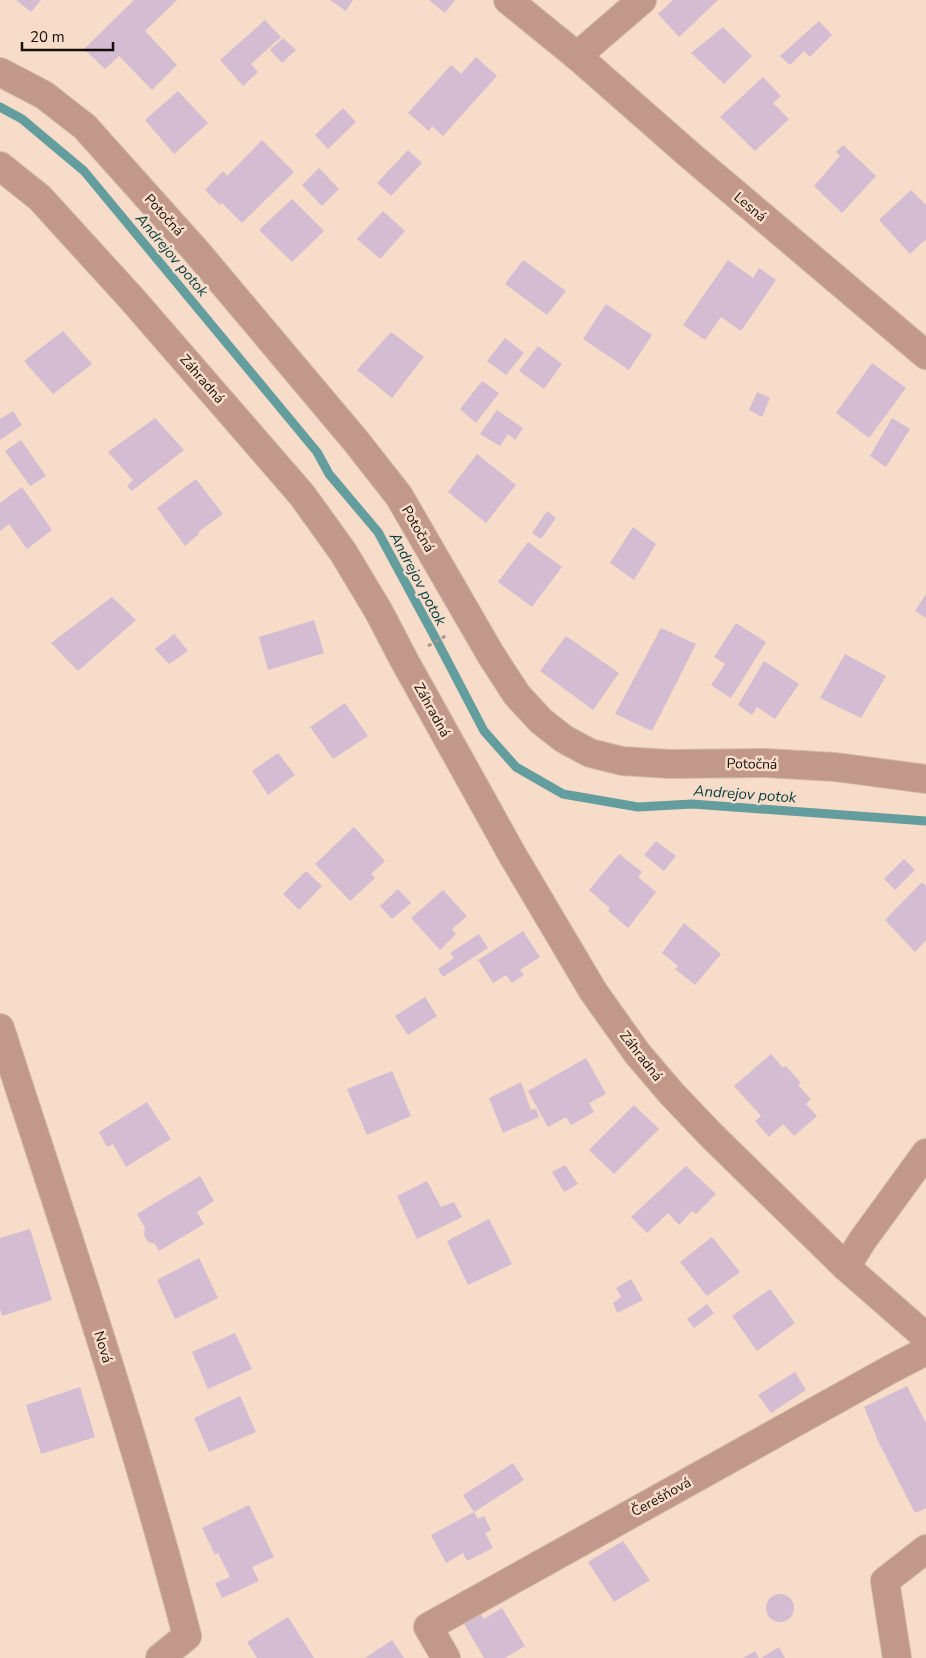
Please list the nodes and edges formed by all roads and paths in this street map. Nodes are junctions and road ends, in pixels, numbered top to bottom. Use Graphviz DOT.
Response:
graph roads {
  1 [pos="508,0"];
  2 [pos="642,0"];
  3 [pos="577,56"];
  4 [pos="0,72"];
  5 [pos="0,166"];
  6 [pos="926,355"];
  7 [pos="454,630"];
  8 [pos="424,648"];
  9 [pos="926,779"];
  10 [pos="0,1028"];
  11 [pos="926,1153"];
  12 [pos="846,1267"];
  13 [pos="926,1337"];
  14 [pos="926,1351"];
  15 [pos="926,1549"];
  16 [pos="160,1658"];
  17 [pos="446,1658"];
  18 [pos="897,1658"];
  1 -- 3 [label="street, Lesná"];
  2 -- 3 [label="street"];
  3 -- 6 [label="street, Lesná"];
  4 -- 9 [label="street, Potočná"];
  5 -- 12 [label="street, Záhradná"];
  7 -- 8 [label="path"];
  10 -- 16 [label="street, Nová"];
  11 -- 12 [label="street"];
  12 -- 13 [label="street, Záhradná"];
  14 -- 17 [label="street, Čerešňová"];
  15 -- 18 [label="street"];
}
